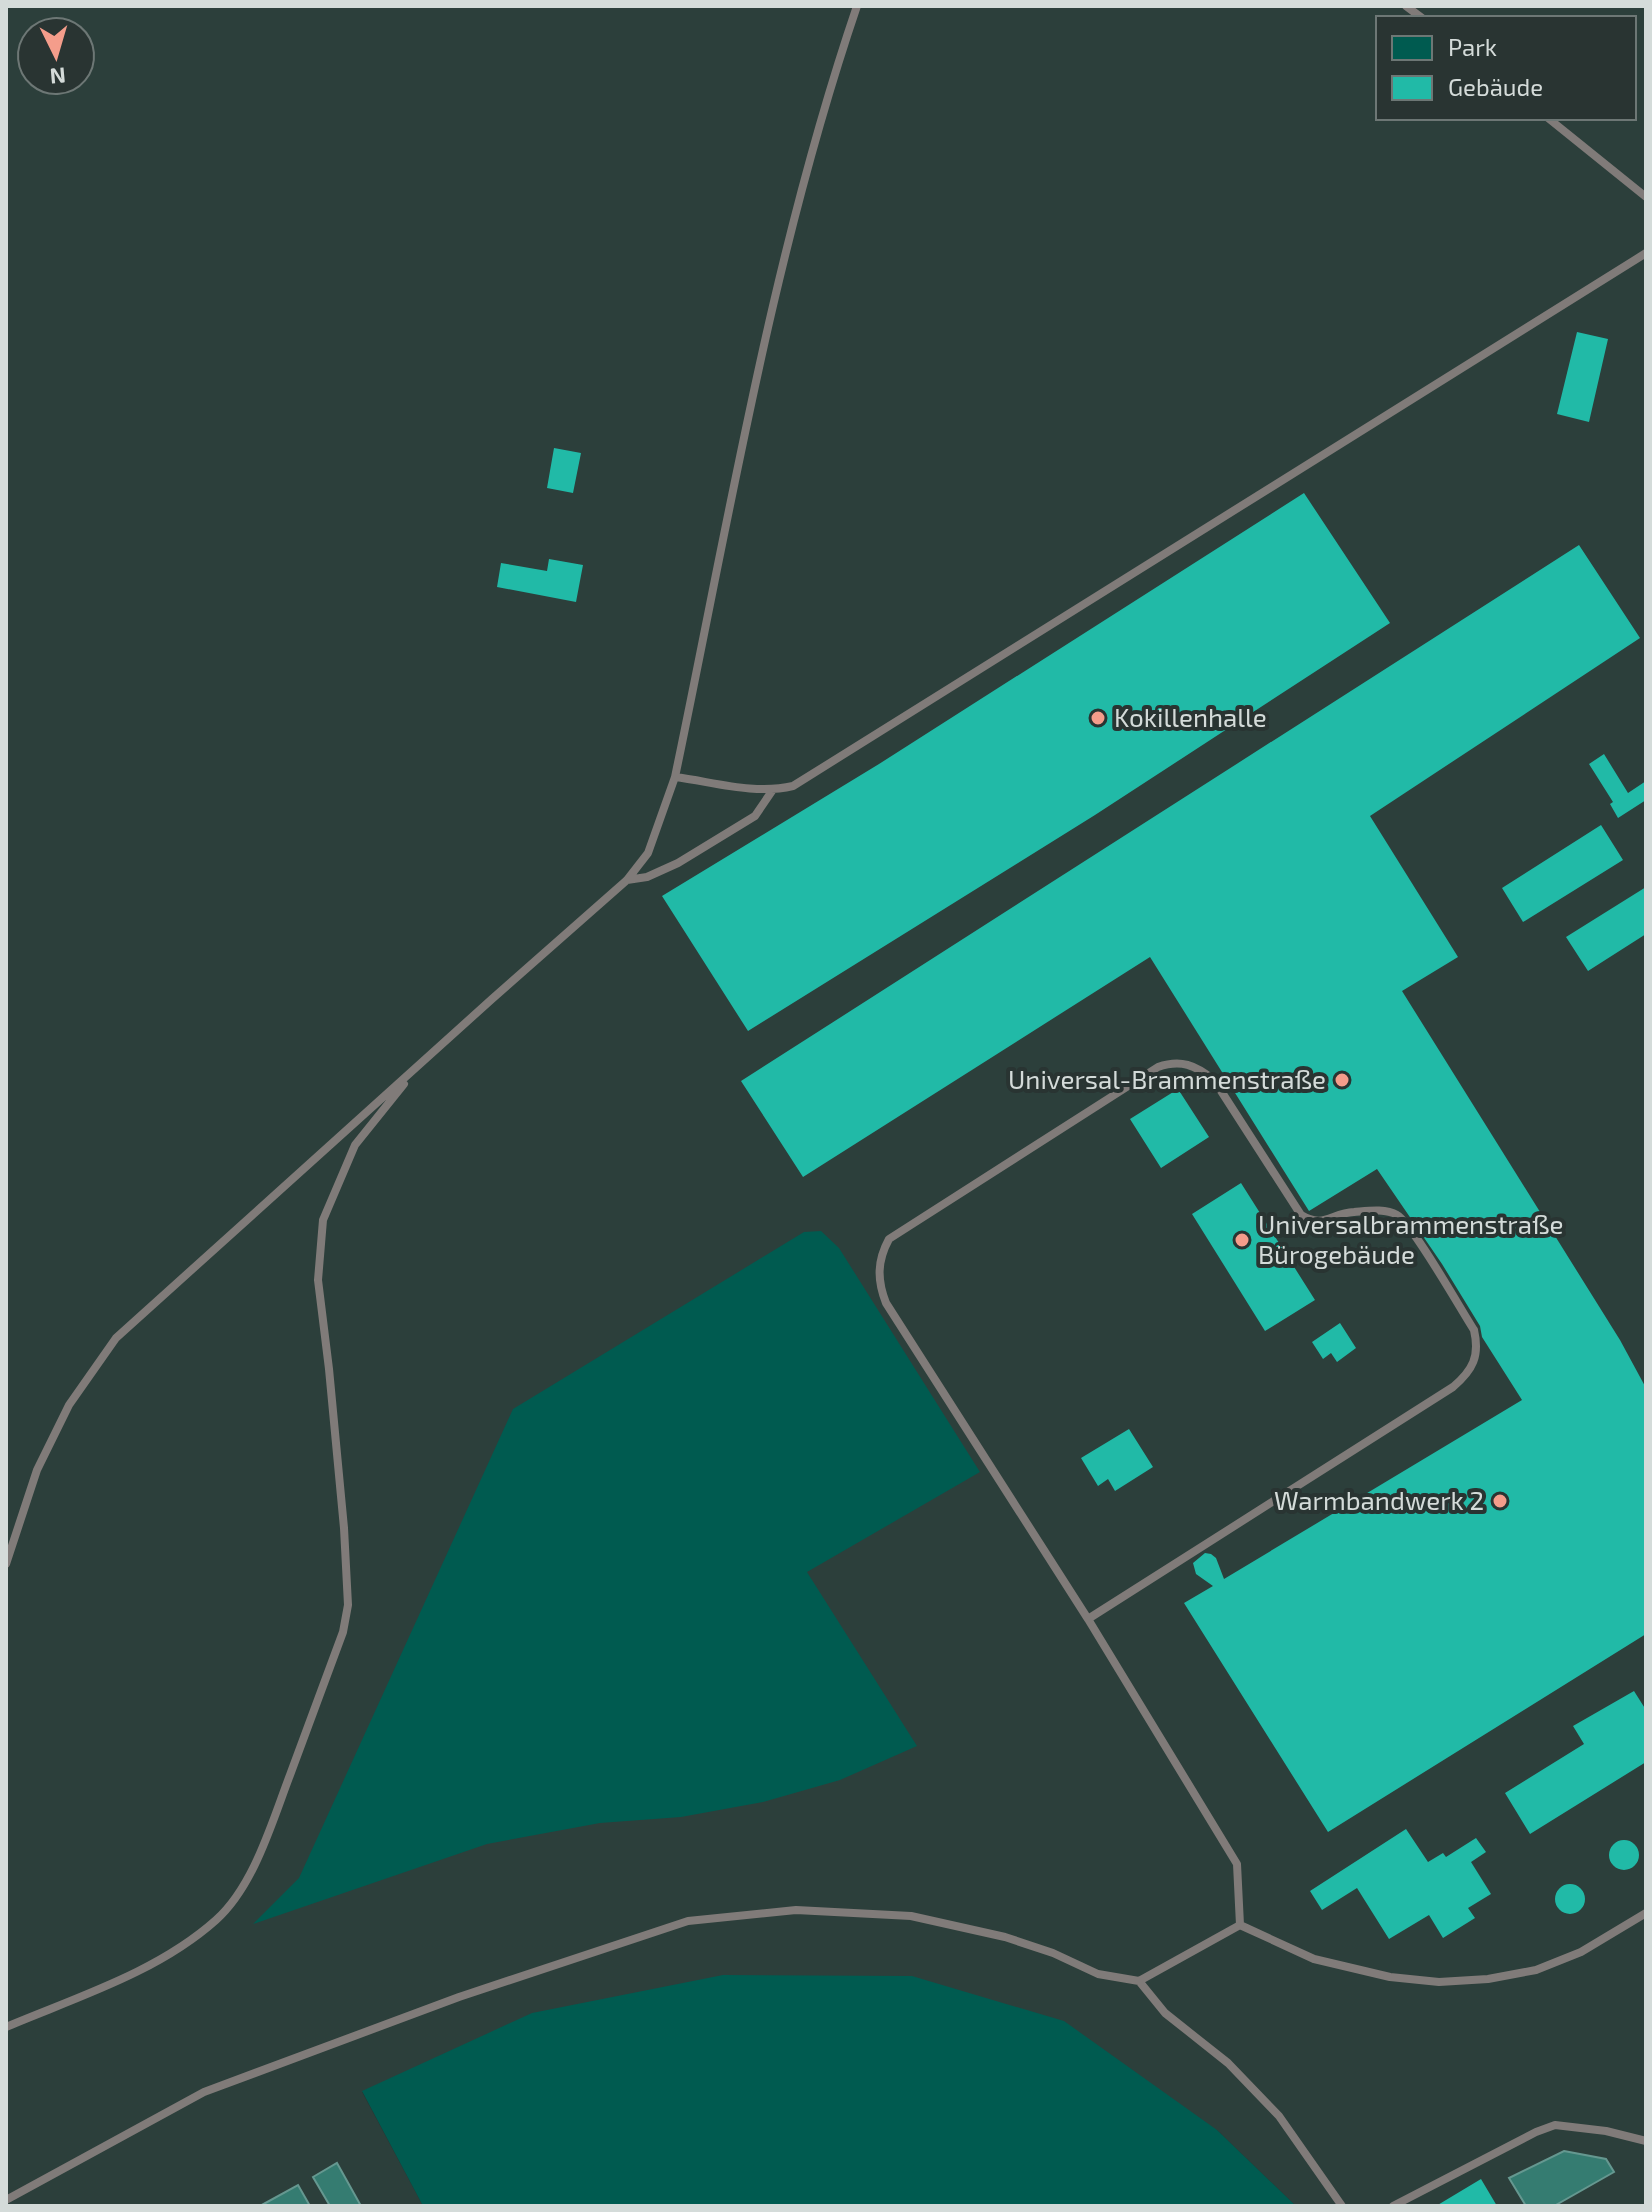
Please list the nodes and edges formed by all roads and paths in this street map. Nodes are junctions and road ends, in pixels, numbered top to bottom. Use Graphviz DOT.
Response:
graph roads {
  1 [pos="857,6"];
  2 [pos="1550,120"];
  3 [pos="1646,197"];
  4 [pos="1646,253"];
  5 [pos="675,777"];
  6 [pos="772,791"];
  7 [pos="627,880"];
  8 [pos="420,1064"];
  9 [pos="6,1564"];
  10 [pos="1088,1619"];
  11 [pos="1646,1913"];
  12 [pos="1240,1925"];
  13 [pos="1139,1981"];
  14 [pos="6,2027"];
  15 [pos="1646,2141"];
  16 [pos="6,2200"];
  17 [pos="1342,2206"];
  18 [pos="1393,2206"];
  1 -- 5 [label="lane"];
  2 -- 3 [label="lane"];
  4 -- 6 [label="lane"];
  5 -- 6 [label="lane"];
  5 -- 7 [label="lane"];
  6 -- 7 [label="lane"];
  7 -- 8 [label="lane"];
  8 -- 9 [label="lane"];
  8 -- 14 [label="lane"];
  10 -- 10 [label="lane"];
  10 -- 12 [label="lane"];
  11 -- 12 [label="lane"];
  12 -- 13 [label="lane"];
  13 -- 16 [label="lane"];
  13 -- 17 [label="lane"];
  15 -- 18 [label="lane"];
}
